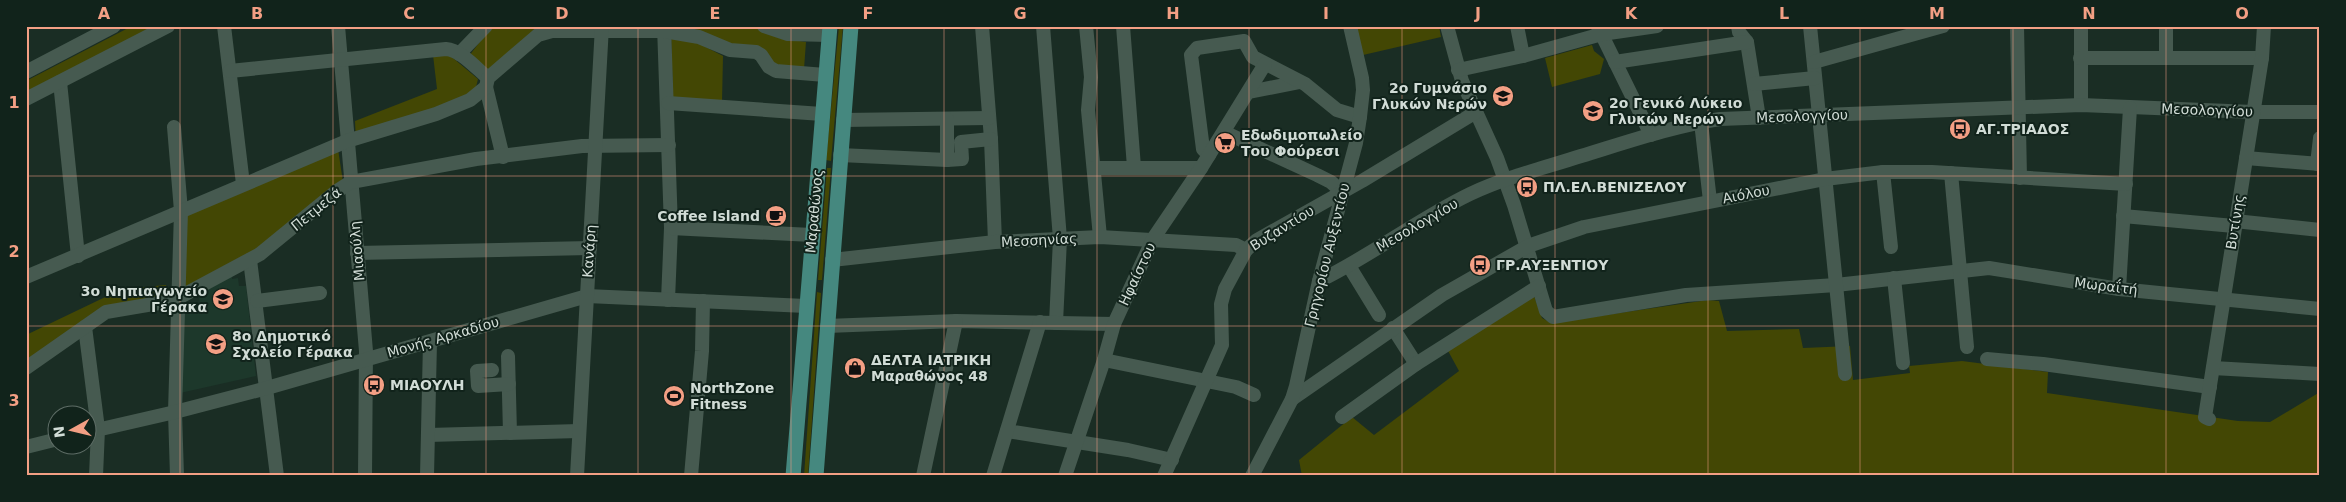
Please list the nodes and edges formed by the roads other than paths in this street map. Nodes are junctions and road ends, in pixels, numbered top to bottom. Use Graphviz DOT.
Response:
graph roads {
  1 [pos="114,26"];
  2 [pos="168,26"];
  3 [pos="224,26"];
  4 [pos="338,26"];
  5 [pos="486,26"];
  6 [pos="764,26"];
  7 [pos="852,26"];
  8 [pos="982,26"];
  9 [pos="1043,26"];
  10 [pos="1086,26"];
  11 [pos="1122,26"];
  12 [pos="1350,26"];
  13 [pos="1447,26"];
  14 [pos="1517,26"];
  15 [pos="1657,26"];
  16 [pos="1738,26"];
  17 [pos="1810,26"];
  18 [pos="2017,26"];
  19 [pos="2081,26"];
  20 [pos="2166,26"];
  21 [pos="2264,26"];
  22 [pos="1937,27"];
  23 [pos="602,28"];
  24 [pos="664,29"];
  25 [pos="1600,30"];
  26 [pos="829,31"];
  27 [pos="92,32"];
  28 [pos="1747,42"];
  29 [pos="459,54"];
  30 [pos="1523,56"];
  31 [pos="2166,57"];
  32 [pos="2080,58"];
  33 [pos="2262,58"];
  34 [pos="340,59"];
  35 [pos="1615,62"];
  36 [pos="1814,62"];
  37 [pos="1265,64"];
  38 [pos="1458,70"];
  39 [pos="230,71"];
  40 [pos="26,72"];
  41 [pos="825,75"];
  42 [pos="1815,78"];
  43 [pos="60,82"];
  44 [pos="1300,82"];
  45 [pos="487,83"];
  46 [pos="1754,84"];
  47 [pos="1250,92"];
  48 [pos="26,99"];
  49 [pos="668,103"];
  50 [pos="2018,106"];
  51 [pos="2081,106"];
  52 [pos="2130,108"];
  53 [pos="1476,112"];
  54 [pos="2253,112"];
  55 [pos="2320,112"];
  56 [pos="822,114"];
  57 [pos="1819,116"];
  58 [pos="1360,117"];
  59 [pos="989,118"];
  60 [pos="1759,118"];
  61 [pos="947,119"];
  62 [pos="843,120"];
  63 [pos="1701,122"];
  64 [pos="174,127"];
  65 [pos="1224,132"];
  66 [pos="1651,135"];
  67 [pos="2320,138"];
  68 [pos="991,139"];
  69 [pos="347,141"];
  70 [pos="954,143"];
  71 [pos="669,145"];
  72 [pos="596,146"];
  73 [pos="840,155"];
  74 [pos="1209,155"];
  75 [pos="503,156"];
  76 [pos="2246,158"];
  77 [pos="2319,164"];
  78 [pos="1134,166"];
  79 [pos="1094,168"];
  80 [pos="1201,168"];
  81 [pos="1882,172"];
  82 [pos="1951,173"];
  83 [pos="1825,178"];
  84 [pos="2020,178"];
  85 [pos="1505,180"];
  86 [pos="351,182"];
  87 [pos="243,184"];
  88 [pos="2126,184"];
  89 [pos="1342,192"];
  90 [pos="1710,201"];
  91 [pos="181,211"];
  92 [pos="2124,216"];
  93 [pos="2235,224"];
  94 [pos="671,228"];
  95 [pos="2320,230"];
  96 [pos="812,235"];
  97 [pos="1100,237"];
  98 [pos="1060,239"];
  99 [pos="1154,239"];
  100 [pos="995,242"];
  101 [pos="1528,246"];
  102 [pos="1891,246"];
  103 [pos="590,248"];
  104 [pos="1246,250"];
  105 [pos="358,253"];
  106 [pos="78,256"];
  107 [pos="250,260"];
  108 [pos="832,260"];
  109 [pos="1349,266"];
  110 [pos="1960,271"];
  111 [pos="26,277"];
  112 [pos="1894,278"];
  113 [pos="1319,281"];
  114 [pos="1836,285"];
  115 [pos="1539,286"];
  116 [pos="2119,289"];
  117 [pos="320,293"];
  118 [pos="586,296"];
  119 [pos="178,298"];
  120 [pos="2224,298"];
  121 [pos="668,300"];
  122 [pos="257,301"];
  123 [pos="703,301"];
  124 [pos="806,306"];
  125 [pos="2320,308"];
  126 [pos="1379,315"];
  127 [pos="956,322"];
  128 [pos="1040,322"];
  129 [pos="1056,323"];
  130 [pos="1114,324"];
  131 [pos="827,326"];
  132 [pos="84,327"];
  133 [pos="1394,328"];
  134 [pos="430,342"];
  135 [pos="1967,347"];
  136 [pos="508,356"];
  137 [pos="1987,359"];
  138 [pos="366,360"];
  139 [pos="1104,360"];
  140 [pos="1903,363"];
  141 [pos="1416,364"];
  142 [pos="26,368"];
  143 [pos="2213,368"];
  144 [pos="492,370"];
  145 [pos="1846,374"];
  146 [pos="2320,374"];
  147 [pos="823,375"];
  148 [pos="1206,381"];
  149 [pos="508,384"];
  150 [pos="2210,387"];
  151 [pos="267,388"];
  152 [pos="1254,395"];
  153 [pos="798,396"];
  154 [pos="1292,399"];
  155 [pos="91,404"];
  156 [pos="175,412"];
  157 [pos="1342,417"];
  158 [pos="2207,418"];
  159 [pos="98,430"];
  160 [pos="579,431"];
  161 [pos="1007,431"];
  162 [pos="510,433"];
  163 [pos="428,435"];
  164 [pos="48,442"];
  165 [pos="1076,443"];
  166 [pos="26,447"];
  167 [pos="95,454"];
  168 [pos="1172,460"];
  169 [pos="1253,474"];
  170 [pos="96,476"];
  171 [pos="177,476"];
  172 [pos="277,476"];
  173 [pos="365,476"];
  174 [pos="427,476"];
  175 [pos="577,476"];
  176 [pos="691,476"];
  177 [pos="786,476"];
  178 [pos="793,476"];
  179 [pos="816,476"];
  180 [pos="823,476"];
  181 [pos="923,476"];
  182 [pos="993,476"];
  183 [pos="1065,476"];
  184 [pos="1164,476"];
  185 [pos="1268,476"];
  1 -- 27 [label="street"];
  2 -- 43 [label="street"];
  3 -- 39 [label="street"];
  4 -- 34 [label="street, Μιαούλη"];
  5 -- 29 [label="street"];
  6 -- 26 [label="street"];
  7 -- 62 [label="main road, Μαραθώνος"];
  8 -- 59 [label="street"];
  9 -- 98 [label="street"];
  10 -- 79 [label="street"];
  11 -- 78 [label="street"];
  12 -- 58 [label="street, Γρηγορίου Αυξεντίου"];
  13 -- 38 [label="street"];
  14 -- 30 [label="street"];
  15 -- 25 [label="street"];
  16 -- 28 [label="street"];
  17 -- 36 [label="street"];
  18 -- 50 [label="street"];
  19 -- 32 [label="street"];
  20 -- 31 [label="street"];
  21 -- 33 [label="street, Βυτίνης"];
  22 -- 36 [label="street"];
  23 -- 24 [label="street"];
  23 -- 45 [label="street"];
  23 -- 72 [label="street, Κανάρη"];
  24 -- 41 [label="street"];
  24 -- 49 [label="street"];
  25 -- 30 [label="street"];
  25 -- 35 [label="street"];
  26 -- 41 [label="main road, Μαραθώνος"];
  27 -- 40 [label="street"];
  28 -- 35 [label="street"];
  28 -- 46 [label="street"];
  29 -- 34 [label="street"];
  29 -- 45 [label="street"];
  30 -- 38 [label="street"];
  31 -- 32 [label="street"];
  31 -- 33 [label="street"];
  32 -- 51 [label="street"];
  33 -- 54 [label="street, Βυτίνης"];
  34 -- 39 [label="street"];
  34 -- 69 [label="street, Μιαούλη"];
  35 -- 66 [label="street"];
  36 -- 42 [label="street"];
  37 -- 44 [label="street"];
  37 -- 47 [label="street, Ηφαίστου"];
  37 -- 74 [label="street"];
  38 -- 53 [label="street"];
  39 -- 87 [label="street"];
  41 -- 56 [label="main road, Μαραθώνος"];
  42 -- 46 [label="street"];
  42 -- 57 [label="street"];
  43 -- 48 [label="street"];
  43 -- 106 [label="street"];
  44 -- 47 [label="street"];
  44 -- 58 [label="street"];
  45 -- 69 [label="street"];
  45 -- 75 [label="street"];
  46 -- 60 [label="street"];
  47 -- 65 [label="street, Ηφαίστου"];
  49 -- 56 [label="street"];
  49 -- 71 [label="street"];
  50 -- 51 [label="street, Μεσολογγίου"];
  50 -- 57 [label="street, Μεσολογγίου"];
  50 -- 84 [label="street"];
  51 -- 52 [label="street, Μεσολογγίου"];
  52 -- 54 [label="street, Μεσολογγίου"];
  52 -- 88 [label="street"];
  53 -- 85 [label="street"];
  53 -- 89 [label="street, Βυζαντίου"];
  54 -- 55 [label="street, Μεσολογγίου"];
  54 -- 76 [label="street, Βυτίνης"];
  56 -- 96 [label="main road, Μαραθώνος"];
  57 -- 60 [label="street, Μεσολογγίου"];
  57 -- 83 [label="street"];
  58 -- 89 [label="street, Γρηγορίου Αυξεντίου"];
  59 -- 61 [label="street"];
  59 -- 68 [label="street"];
  60 -- 63 [label="street, Μεσολογγίου"];
  61 -- 62 [label="street"];
  61 -- 70 [label="street"];
  62 -- 73 [label="main road, Μαραθώνος"];
  63 -- 66 [label="street, Μεσολογγίου"];
  63 -- 90 [label="street"];
  64 -- 91 [label="street"];
  65 -- 74 [label="street, Ηφαίστου"];
  65 -- 89 [label="street"];
  66 -- 85 [label="street, Μεσολογγίου"];
  67 -- 77 [label="street"];
  68 -- 70 [label="street"];
  68 -- 100 [label="street"];
  69 -- 86 [label="street, Μιαούλη"];
  69 -- 87 [label="street"];
  70 -- 73 [label="street"];
  71 -- 72 [label="street, Πετμεζά"];
  71 -- 94 [label="street"];
  72 -- 75 [label="street, Πετμεζά"];
  72 -- 103 [label="street, Κανάρη"];
  73 -- 108 [label="main road, Μαραθώνος"];
  74 -- 80 [label="street, Ηφαίστου"];
  75 -- 86 [label="street, Πετμεζά"];
  76 -- 77 [label="street"];
  76 -- 93 [label="street, Βυτίνης"];
  78 -- 79 [label="street"];
  78 -- 80 [label="street"];
  79 -- 97 [label="street"];
  80 -- 99 [label="street, Ηφαίστου"];
  81 -- 82 [label="street, Αιόλου"];
  81 -- 83 [label="street, Αιόλου"];
  81 -- 102 [label="street"];
  82 -- 84 [label="street, Αιόλου"];
  82 -- 110 [label="street"];
  83 -- 90 [label="street, Αιόλου"];
  83 -- 114 [label="street"];
  84 -- 88 [label="street, Αιόλου"];
  85 -- 101 [label="street"];
  85 -- 109 [label="street, Μεσολογγίου"];
  86 -- 105 [label="street, Μιαούλη"];
  86 -- 107 [label="street, Πετμεζά"];
  87 -- 91 [label="street"];
  88 -- 92 [label="street"];
  89 -- 104 [label="street, Βυζαντίου"];
  89 -- 113 [label="street, Γρηγορίου Αυξεντίου"];
  90 -- 101 [label="street, Αιόλου"];
  91 -- 106 [label="street"];
  91 -- 119 [label="street"];
  92 -- 93 [label="street"];
  92 -- 116 [label="street"];
  93 -- 95 [label="street"];
  93 -- 120 [label="street, Βυτίνης"];
  94 -- 96 [label="street"];
  94 -- 121 [label="street"];
  96 -- 124 [label="main road, Μαραθώνος"];
  97 -- 98 [label="street, Μεσσηνίας"];
  97 -- 99 [label="street, Μεσσηνίας"];
  98 -- 100 [label="street, Μεσσηνίας"];
  98 -- 129 [label="street"];
  99 -- 104 [label="street, Μεσσηνίας"];
  99 -- 130 [label="street, Ηφαίστου"];
  100 -- 108 [label="street, Μεσσηνίας"];
  101 -- 115 [label="street"];
  101 -- 133 [label="street, Αιόλου"];
  103 -- 105 [label="street"];
  103 -- 118 [label="street, Κανάρη"];
  104 -- 148 [label="street, Βυζαντίου"];
  105 -- 138 [label="street, Μιαούλη"];
  106 -- 111 [label="street"];
  107 -- 119 [label="street, Πετμεζά"];
  107 -- 122 [label="street"];
  108 -- 131 [label="main road, Μαραθώνος"];
  109 -- 113 [label="street, Μεσολογγίου"];
  109 -- 126 [label="street"];
  110 -- 112 [label="street, Μωραΐτή"];
  110 -- 116 [label="street, Μωραΐτή"];
  110 -- 135 [label="street"];
  112 -- 114 [label="street, Μωραΐτή"];
  112 -- 140 [label="street"];
  113 -- 154 [label="street, Γρηγορίου Αυξεντίου"];
  114 -- 115 [label="street, Μωραΐτή"];
  114 -- 145 [label="street"];
  115 -- 141 [label="street"];
  116 -- 120 [label="street, Μωραΐτή"];
  117 -- 122 [label="street"];
  118 -- 121 [label="street, Μονής Αρκαδίου"];
  118 -- 134 [label="street, Μονής Αρκαδίου"];
  118 -- 160 [label="street, Κανάρη"];
  119 -- 132 [label="street, Πετμεζά"];
  119 -- 156 [label="street"];
  120 -- 125 [label="street, Μωραΐτή"];
  120 -- 143 [label="street, Βυτίνης"];
  121 -- 123 [label="street, Μονής Αρκαδίου"];
  122 -- 151 [label="street"];
  123 -- 124 [label="street, Μονής Αρκαδίου"];
  123 -- 176 [label="street"];
  124 -- 153 [label="main road, Μαραθώνος"];
  127 -- 128 [label="street"];
  127 -- 131 [label="street"];
  127 -- 181 [label="street"];
  128 -- 129 [label="street"];
  128 -- 161 [label="street"];
  129 -- 130 [label="street"];
  130 -- 139 [label="street, Ηφαίστου"];
  131 -- 147 [label="main road, Μαραθώνος"];
  132 -- 142 [label="street, Πετμεζά"];
  132 -- 155 [label="street"];
  133 -- 141 [label="street"];
  133 -- 154 [label="street, Αιόλου"];
  134 -- 138 [label="street, Μονής Αρκαδίου"];
  134 -- 163 [label="street"];
  136 -- 149 [label="street"];
  137 -- 150 [label="street"];
  138 -- 151 [label="street, Μονής Αρκαδίου"];
  138 -- 173 [label="street, Μιαούλη"];
  139 -- 148 [label="street"];
  139 -- 165 [label="street, Ηφαίστου"];
  141 -- 157 [label="street"];
  143 -- 146 [label="street"];
  143 -- 150 [label="street, Βυτίνης"];
  144 -- 149 [label="street"];
  147 -- 179 [label="main road, Μαραθώνος"];
  147 -- 180 [label="main road, Μαραθώνος"];
  148 -- 152 [label="street"];
  148 -- 168 [label="street, Βυζαντίου"];
  149 -- 162 [label="street"];
  150 -- 158 [label="street, Βυτίνης"];
  151 -- 156 [label="street, Μονής Αρκαδίου"];
  151 -- 172 [label="street"];
  153 -- 177 [label="main road, Μαραθώνος"];
  153 -- 178 [label="main road, Μαραθώνος"];
  154 -- 169 [label="street, Γρηγορίου Αυξεντίου"];
  156 -- 159 [label="street, Μονής Αρκαδίου"];
  156 -- 171 [label="street"];
  160 -- 162 [label="street"];
  160 -- 175 [label="street, Κανάρη"];
  161 -- 165 [label="street"];
  161 -- 182 [label="street"];
  162 -- 163 [label="street"];
  163 -- 174 [label="street"];
  164 -- 166 [label="street"];
  165 -- 168 [label="street"];
  165 -- 183 [label="street, Ηφαίστου"];
  167 -- 170 [label="street"];
  168 -- 184 [label="street, Βυζαντίου"];
  169 -- 185 [label="street"];
}
